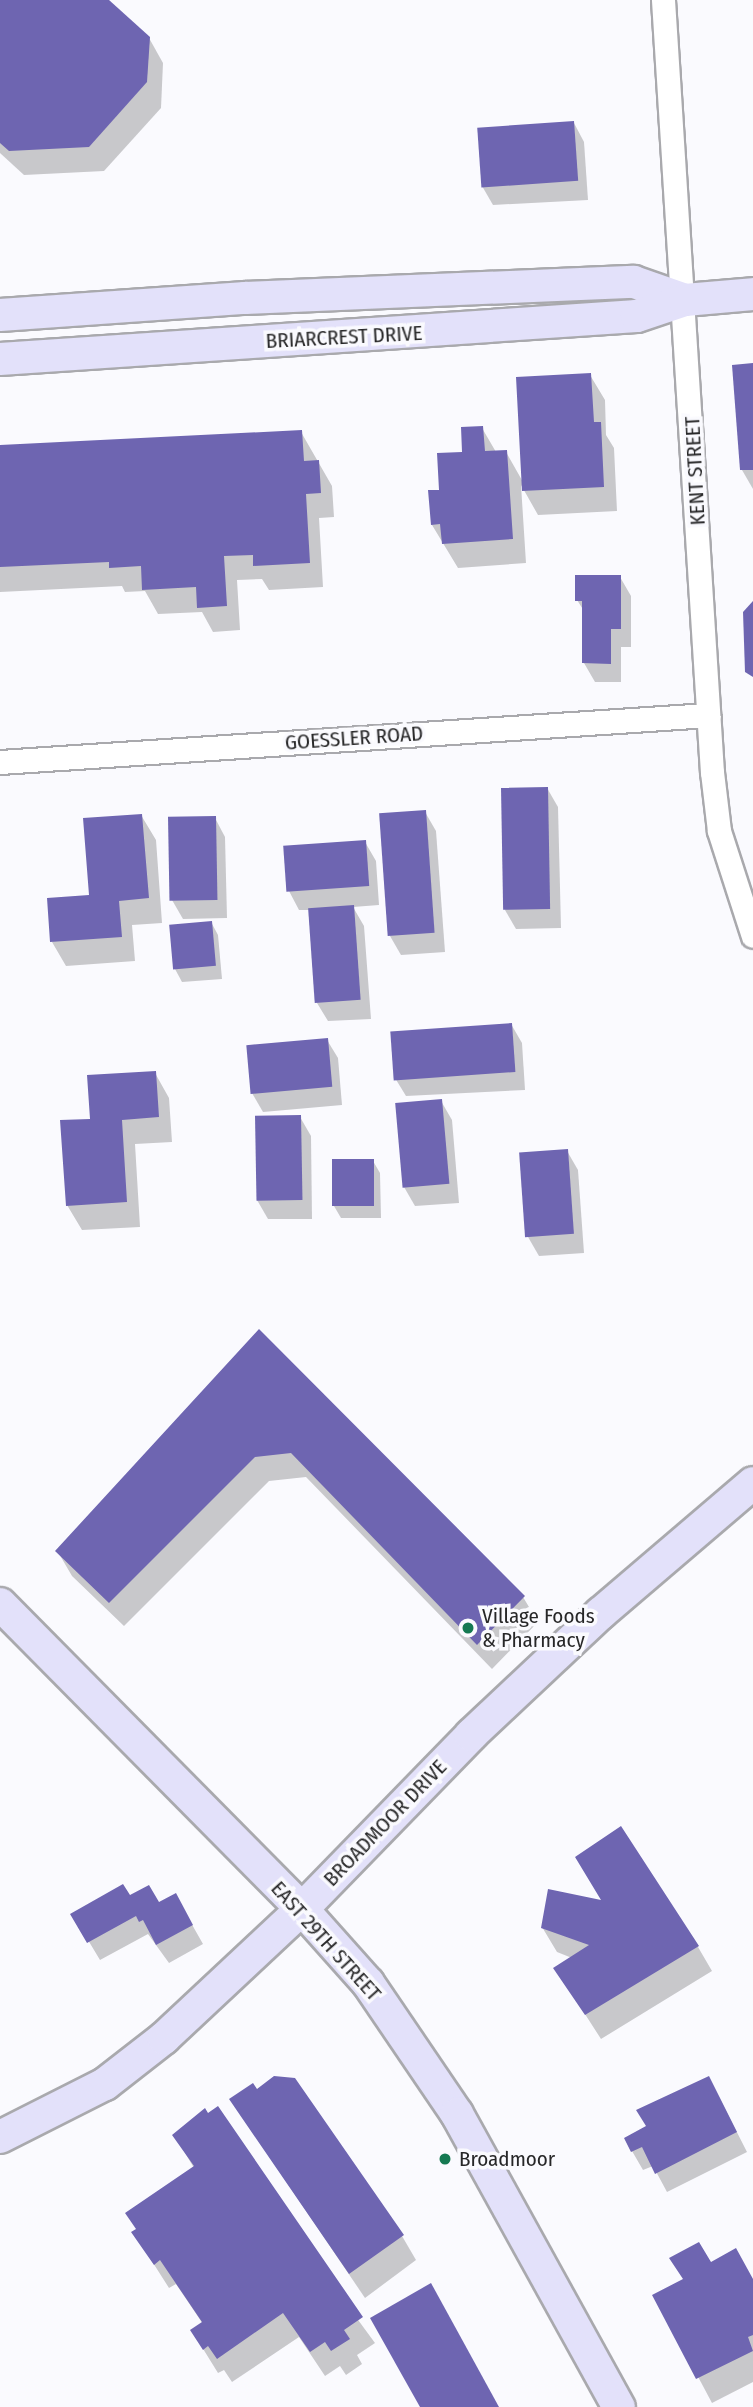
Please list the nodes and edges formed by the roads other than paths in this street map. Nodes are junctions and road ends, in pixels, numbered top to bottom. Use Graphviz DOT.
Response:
graph roads {
  1 [pos="663,0"];
  2 [pos="753,294"];
  3 [pos="685,300"];
  4 [pos="0,314"];
  5 [pos="0,359"];
  6 [pos="708,715"];
  7 [pos="0,762"];
  8 [pos="753,936"];
  9 [pos="753,1483"];
  10 [pos="0,1604"];
  11 [pos="302,1909"];
  12 [pos="0,2137"];
  13 [pos="619,2407"];
  1 -- 3 [label="street, KENT STREET"];
  2 -- 3 [label="main road, BRIARCREST DRIVE"];
  3 -- 4 [label="main road, BRIARCREST DRIVE"];
  3 -- 5 [label="main road, BRIARCREST DRIVE"];
  3 -- 6 [label="street, KENT STREET"];
  6 -- 7 [label="street, GOESSLER ROAD"];
  6 -- 8 [label="street, KENT STREET"];
  9 -- 11 [label="main road, BROADMOOR DRIVE"];
  10 -- 11 [label="main road, EAST 29TH STREET"];
  11 -- 12 [label="main road, BROADMOOR DRIVE"];
  11 -- 13 [label="main road, EAST 29TH STREET"];
}
